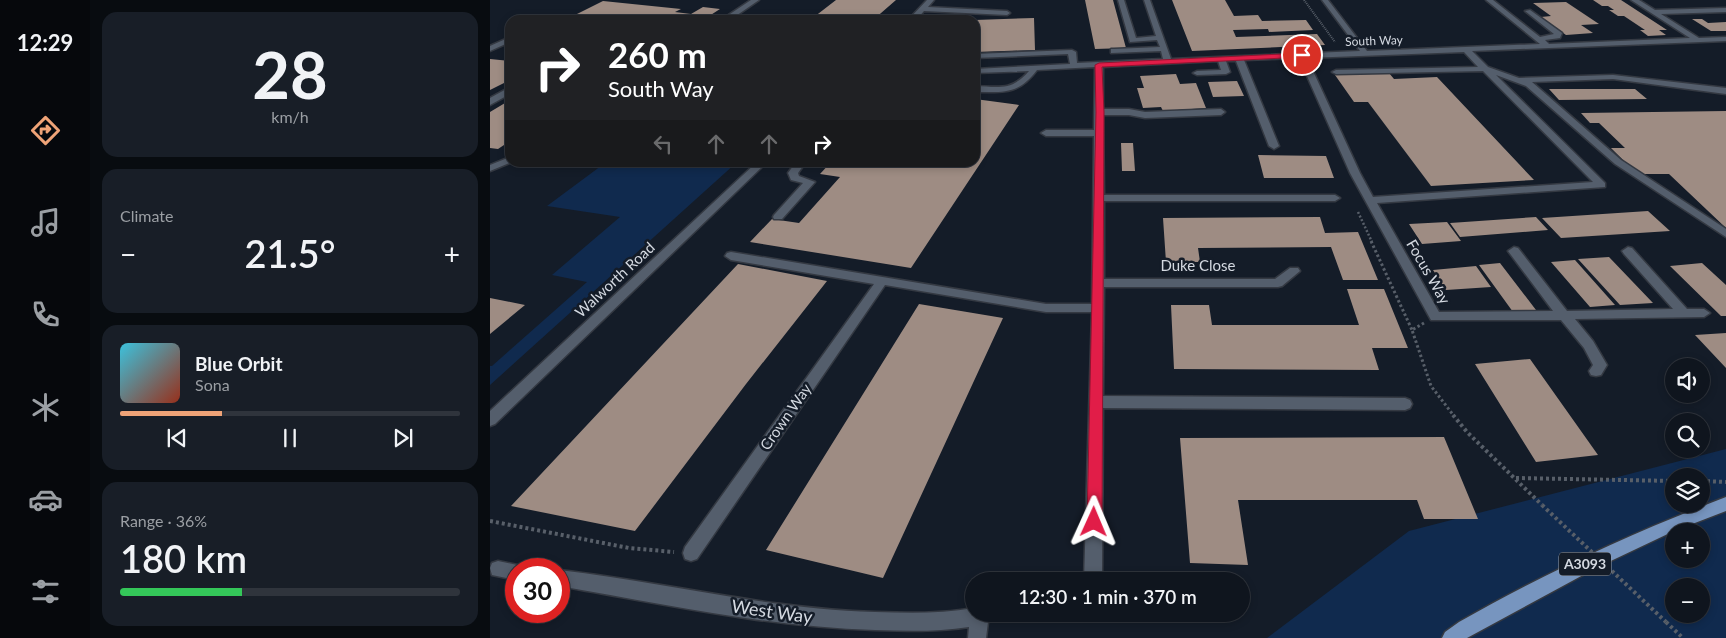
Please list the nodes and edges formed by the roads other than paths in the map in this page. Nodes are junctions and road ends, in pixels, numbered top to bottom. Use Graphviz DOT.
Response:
graph roads {
  1 [pos="756,0"];
  2 [pos="931,0"];
  3 [pos="1121,0"];
  4 [pos="1147,0"];
  5 [pos="1325,0"];
  6 [pos="1489,0"];
  7 [pos="1634,0"];
  8 [pos="1718,0"];
  9 [pos="1726,4"];
  10 [pos="923,9"];
  11 [pos="1726,10"];
  12 [pos="1528,11"];
  13 [pos="1654,12"];
  14 [pos="1007,13"];
  15 [pos="733,15"];
  16 [pos="917,15"];
  17 [pos="1160,38"];
  18 [pos="1539,39"];
  19 [pos="1726,39"];
  20 [pos="1698,40"];
  21 [pos="505,42"];
  22 [pos="1547,46"];
  23 [pos="1164,49"];
  24 [pos="1466,49"];
  25 [pos="490,50"];
  26 [pos="1114,51"];
  27 [pos="1365,53"];
  28 [pos="1302,55"];
  29 [pos="980,56"];
  30 [pos="1239,58"];
  31 [pos="1221,59"];
  32 [pos="1168,61"];
  33 [pos="1073,63"];
  34 [pos="1099,65"];
  35 [pos="1035,68"];
  36 [pos="1485,69"];
  37 [pos="980,70"];
  38 [pos="1336,72"];
  39 [pos="1197,73"];
  40 [pos="1519,80"];
  41 [pos="980,88"];
  42 [pos="1726,91"];
  43 [pos="505,93"];
  44 [pos="490,102"];
  45 [pos="1100,112"];
  46 [pos="1221,112"];
  47 [pos="1046,133"];
  48 [pos="1100,133"];
  49 [pos="1274,146"];
  50 [pos="505,162"];
  51 [pos="758,167"];
  52 [pos="798,167"];
  53 [pos="491,168"];
  54 [pos="1098,198"];
  55 [pos="1335,198"];
  56 [pos="1370,200"];
  57 [pos="778,217"];
  58 [pos="1726,234"];
  59 [pos="1514,251"];
  60 [pos="1628,251"];
  61 [pos="731,256"];
  62 [pos="1294,271"];
  63 [pos="882,281"];
  64 [pos="1097,283"];
  65 [pos="1098,308"];
  66 [pos="1684,313"];
  67 [pos="1704,313"];
  68 [pos="1563,315"];
  69 [pos="1596,371"];
  70 [pos="1096,402"];
  71 [pos="1405,404"];
  72 [pos="490,420"];
  73 [pos="1726,504"];
  74 [pos="691,553"];
  75 [pos="498,569"];
  76 [pos="505,570"];
  77 [pos="1093,572"];
  78 [pos="570,580"];
  79 [pos="965,617"];
  80 [pos="981,622"];
  81 [pos="977,638"];
  82 [pos="1451,638"];
  1 -- 15 [label="street"];
  2 -- 10 [label="street"];
  3 -- 17 [label="street"];
  4 -- 17 [label="street"];
  5 -- 27 [label="street"];
  6 -- 18 [label="street"];
  7 -- 13 [label="street"];
  8 -- 9 [label="street"];
  10 -- 14 [label="street"];
  10 -- 16 [label="street"];
  11 -- 13 [label="street"];
  12 -- 18 [label="street"];
  13 -- 20 [label="street"];
  17 -- 23 [label="street"];
  18 -- 22 [label="street"];
  19 -- 20 [label="street, South Way"];
  20 -- 22 [label="street, South Way"];
  21 -- 25 [label="street"];
  22 -- 24 [label="street, South Way"];
  23 -- 26 [label="street"];
  23 -- 32 [label="street"];
  24 -- 27 [label="street, South Way"];
  24 -- 36 [label="street"];
  27 -- 28 [label="street, South Way"];
  28 -- 30 [label="street, South Way"];
  28 -- 56 [label="street, Focus Way"];
  29 -- 33 [label="street"];
  30 -- 31 [label="street, South Way"];
  30 -- 49 [label="street"];
  31 -- 32 [label="street, South Way"];
  31 -- 39 [label="street"];
  32 -- 34 [label="street, South Way"];
  34 -- 35 [label="street, South Way"];
  34 -- 45 [label="street"];
  35 -- 37 [label="street, South Way"];
  35 -- 41 [label="street"];
  36 -- 38 [label="street"];
  36 -- 40 [label="street"];
  36 -- 56 [label="street"];
  40 -- 42 [label="street"];
  40 -- 58 [label="street"];
  43 -- 44 [label="street"];
  45 -- 46 [label="street"];
  45 -- 48 [label="street"];
  47 -- 48 [label="street"];
  48 -- 54 [label="street"];
  50 -- 53 [label="street"];
  51 -- 72 [label="street, Walworth Road"];
  52 -- 57 [label="street"];
  54 -- 55 [label="street"];
  54 -- 64 [label="street"];
  56 -- 68 [label="street, Focus Way"];
  59 -- 68 [label="street"];
  60 -- 66 [label="street"];
  61 -- 63 [label="street"];
  62 -- 64 [label="street, Duke Close"];
  63 -- 65 [label="street"];
  63 -- 74 [label="street, Crown Way"];
  64 -- 65 [label="street"];
  65 -- 70 [label="street"];
  66 -- 67 [label="street, Focus Way"];
  66 -- 68 [label="street, Focus Way"];
  68 -- 69 [label="street"];
  70 -- 71 [label="street"];
  70 -- 77 [label="street"];
  73 -- 82 [label="main road, A3093"];
  75 -- 76 [label="street"];
  78 -- 79 [label="street, West Way"];
  80 -- 81 [label="street"];
}
